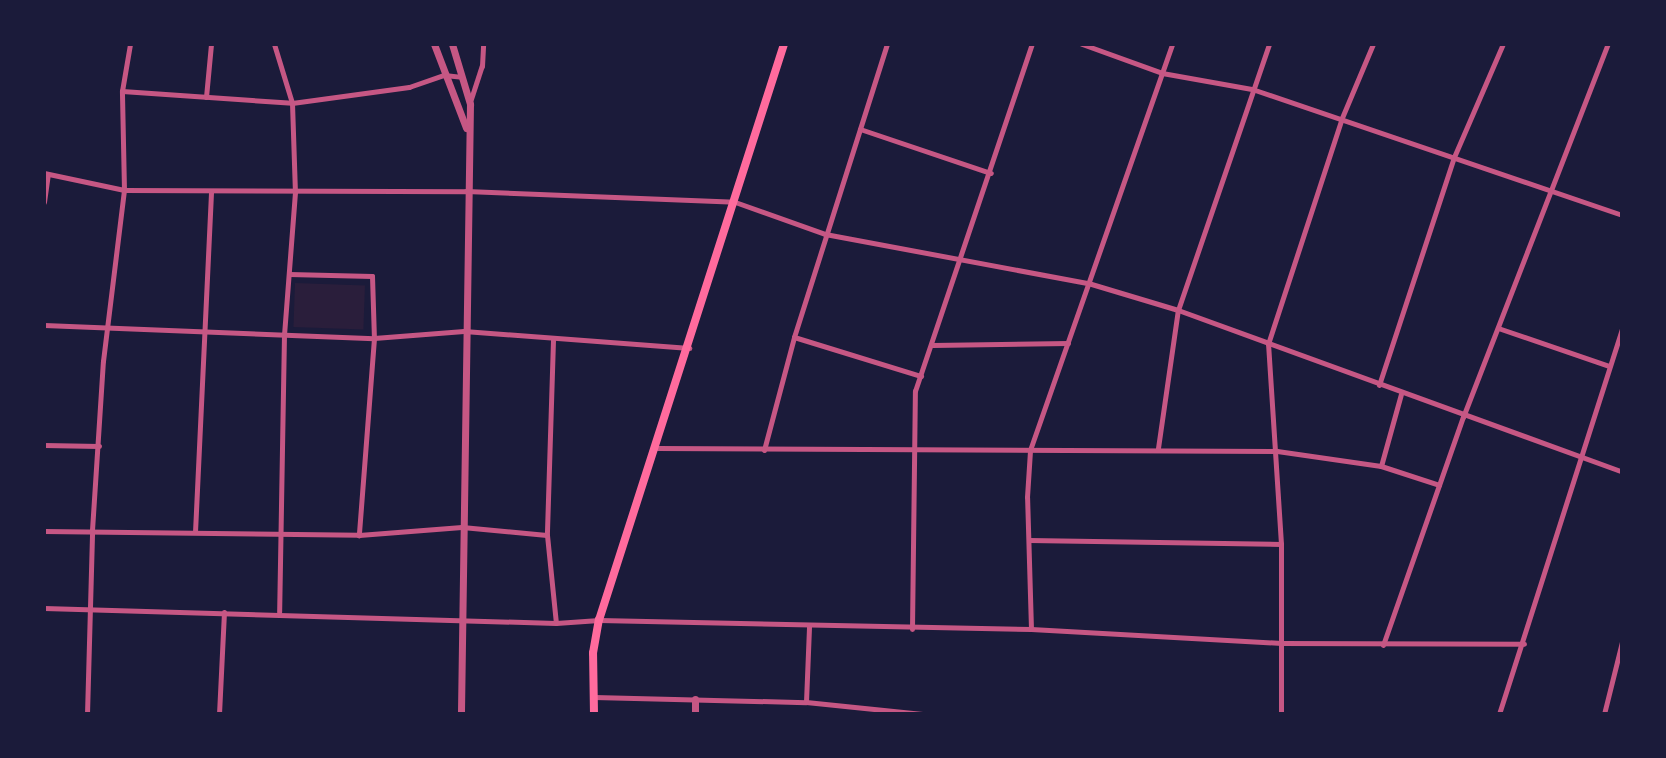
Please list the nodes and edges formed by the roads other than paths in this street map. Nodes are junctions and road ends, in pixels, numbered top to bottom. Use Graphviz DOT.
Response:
graph roads {
  1 [pos="130,44"];
  2 [pos="211,44"];
  3 [pos="274,44"];
  4 [pos="434,44"];
  5 [pos="452,44"];
  6 [pos="483,44"];
  7 [pos="783,44"];
  8 [pos="887,44"];
  9 [pos="1032,44"];
  10 [pos="1082,44"];
  11 [pos="1172,44"];
  12 [pos="1269,44"];
  13 [pos="1373,44"];
  14 [pos="1503,44"];
  15 [pos="1608,44"];
  16 [pos="1162,73"];
  17 [pos="444,75"];
  18 [pos="462,77"];
  19 [pos="1252,89"];
  20 [pos="122,91"];
  21 [pos="206,97"];
  22 [pos="292,103"];
  23 [pos="470,104"];
  24 [pos="1341,120"];
  25 [pos="467,129"];
  26 [pos="860,129"];
  27 [pos="1454,157"];
  28 [pos="46,173"];
  29 [pos="991,173"];
  30 [pos="124,190"];
  31 [pos="1554,190"];
  32 [pos="466,191"];
  33 [pos="211,192"];
  34 [pos="295,192"];
  35 [pos="44,202"];
  36 [pos="735,202"];
  37 [pos="1622,215"];
  38 [pos="825,234"];
  39 [pos="961,257"];
  40 [pos="289,274"];
  41 [pos="1088,283"];
  42 [pos="1178,310"];
  43 [pos="44,325"];
  44 [pos="1498,328"];
  45 [pos="1622,328"];
  46 [pos="106,329"];
  47 [pos="464,331"];
  48 [pos="203,333"];
  49 [pos="284,334"];
  50 [pos="794,337"];
  51 [pos="374,338"];
  52 [pos="553,340"];
  53 [pos="1068,343"];
  54 [pos="1268,344"];
  55 [pos="932,345"];
  56 [pos="689,348"];
  57 [pos="1609,366"];
  58 [pos="920,376"];
  59 [pos="1379,385"];
  60 [pos="1401,394"];
  61 [pos="1463,416"];
  62 [pos="44,445"];
  63 [pos="99,446"];
  64 [pos="657,448"];
  65 [pos="1158,448"];
  66 [pos="764,450"];
  67 [pos="912,450"];
  68 [pos="1030,450"];
  69 [pos="1277,451"];
  70 [pos="1579,453"];
  71 [pos="1381,466"];
  72 [pos="1622,472"];
  73 [pos="1439,485"];
  74 [pos="462,527"];
  75 [pos="92,530"];
  76 [pos="44,531"];
  77 [pos="195,532"];
  78 [pos="278,532"];
  79 [pos="359,535"];
  80 [pos="547,535"];
  81 [pos="1029,540"];
  82 [pos="1281,544"];
  83 [pos="44,608"];
  84 [pos="90,609"];
  85 [pos="224,612"];
  86 [pos="279,612"];
  87 [pos="463,619"];
  88 [pos="599,620"];
  89 [pos="556,623"];
  90 [pos="809,626"];
  91 [pos="912,629"];
  92 [pos="1031,629"];
  93 [pos="1622,642"];
  94 [pos="1282,643"];
  95 [pos="1524,644"];
  96 [pos="1383,645"];
  97 [pos="594,697"];
  98 [pos="695,699"];
  99 [pos="806,702"];
  100 [pos="87,714"];
  101 [pos="219,714"];
  102 [pos="461,714"];
  103 [pos="594,714"];
  104 [pos="695,714"];
  105 [pos="922,714"];
  106 [pos="1280,714"];
  107 [pos="1499,714"];
  108 [pos="1604,714"];
  1 -- 20 [label="street"];
  2 -- 21 [label="street"];
  3 -- 22 [label="street"];
  4 -- 17 [label="street"];
  5 -- 18 [label="street"];
  6 -- 23 [label="street"];
  7 -- 36 [label="main road"];
  8 -- 26 [label="street"];
  9 -- 29 [label="street"];
  10 -- 16 [label="street"];
  11 -- 16 [label="street"];
  12 -- 19 [label="street"];
  13 -- 24 [label="street"];
  14 -- 27 [label="street"];
  15 -- 31 [label="street"];
  16 -- 19 [label="street"];
  16 -- 41 [label="street"];
  17 -- 18 [label="street"];
  17 -- 22 [label="street"];
  17 -- 25 [label="street"];
  18 -- 23 [label="street"];
  19 -- 24 [label="street"];
  19 -- 42 [label="street"];
  20 -- 21 [label="street"];
  20 -- 30 [label="street"];
  21 -- 22 [label="street"];
  22 -- 34 [label="street"];
  23 -- 25 [label="street"];
  24 -- 27 [label="street"];
  24 -- 54 [label="street"];
  25 -- 32 [label="street"];
  26 -- 29 [label="street"];
  26 -- 38 [label="street"];
  27 -- 31 [label="street"];
  27 -- 59 [label="street"];
  28 -- 30 [label="street"];
  28 -- 35 [label="street"];
  29 -- 39 [label="street"];
  30 -- 33 [label="street"];
  30 -- 46 [label="street"];
  31 -- 37 [label="street"];
  31 -- 44 [label="street"];
  32 -- 34 [label="street"];
  32 -- 36 [label="street"];
  32 -- 47 [label="street"];
  33 -- 34 [label="street"];
  33 -- 48 [label="street"];
  34 -- 40 [label="street"];
  36 -- 38 [label="street"];
  36 -- 56 [label="main road"];
  38 -- 39 [label="street"];
  38 -- 50 [label="street"];
  39 -- 41 [label="street"];
  39 -- 55 [label="street"];
  40 -- 49 [label="street"];
  40 -- 51 [label="street"];
  41 -- 42 [label="street"];
  41 -- 53 [label="street"];
  42 -- 54 [label="street"];
  42 -- 65 [label="street"];
  43 -- 46 [label="street"];
  44 -- 57 [label="street"];
  44 -- 61 [label="street"];
  45 -- 57 [label="street"];
  46 -- 48 [label="street"];
  46 -- 63 [label="street"];
  47 -- 51 [label="street"];
  47 -- 52 [label="street"];
  47 -- 74 [label="street"];
  48 -- 49 [label="street"];
  48 -- 77 [label="street"];
  49 -- 51 [label="street"];
  49 -- 78 [label="street"];
  50 -- 58 [label="street"];
  50 -- 66 [label="street"];
  51 -- 79 [label="street"];
  52 -- 56 [label="street"];
  52 -- 80 [label="street"];
  53 -- 55 [label="street"];
  53 -- 68 [label="street"];
  54 -- 59 [label="street"];
  54 -- 69 [label="street"];
  55 -- 58 [label="street"];
  56 -- 64 [label="main road"];
  57 -- 70 [label="street"];
  58 -- 67 [label="street"];
  59 -- 60 [label="street"];
  60 -- 61 [label="street"];
  60 -- 71 [label="street"];
  61 -- 70 [label="street"];
  61 -- 73 [label="street"];
  62 -- 63 [label="street"];
  63 -- 75 [label="street"];
  64 -- 66 [label="street"];
  64 -- 88 [label="main road"];
  65 -- 68 [label="street"];
  65 -- 69 [label="street"];
  66 -- 67 [label="street"];
  67 -- 68 [label="street"];
  67 -- 91 [label="street"];
  68 -- 81 [label="street"];
  69 -- 71 [label="street"];
  69 -- 82 [label="street"];
  70 -- 72 [label="street"];
  70 -- 95 [label="street"];
  71 -- 73 [label="street"];
  73 -- 96 [label="street"];
  74 -- 79 [label="street"];
  74 -- 80 [label="street"];
  74 -- 87 [label="street"];
  75 -- 76 [label="street"];
  75 -- 77 [label="street"];
  75 -- 84 [label="street"];
  77 -- 78 [label="street"];
  78 -- 79 [label="street"];
  78 -- 86 [label="street"];
  80 -- 89 [label="street"];
  81 -- 82 [label="street"];
  81 -- 92 [label="street"];
  82 -- 94 [label="street"];
  83 -- 84 [label="street"];
  84 -- 85 [label="street"];
  84 -- 100 [label="street"];
  85 -- 86 [label="street"];
  85 -- 101 [label="street"];
  86 -- 87 [label="street"];
  87 -- 89 [label="street"];
  87 -- 102 [label="street"];
  88 -- 89 [label="street"];
  88 -- 90 [label="street"];
  88 -- 97 [label="main road"];
  90 -- 91 [label="street"];
  90 -- 99 [label="street"];
  91 -- 92 [label="street"];
  92 -- 94 [label="street"];
  93 -- 108 [label="street"];
  94 -- 96 [label="street"];
  94 -- 106 [label="street"];
  95 -- 96 [label="street"];
  95 -- 107 [label="street"];
  97 -- 98 [label="street"];
  97 -- 103 [label="main road"];
  98 -- 99 [label="street"];
  98 -- 104 [label="street"];
  99 -- 105 [label="street"];
}
